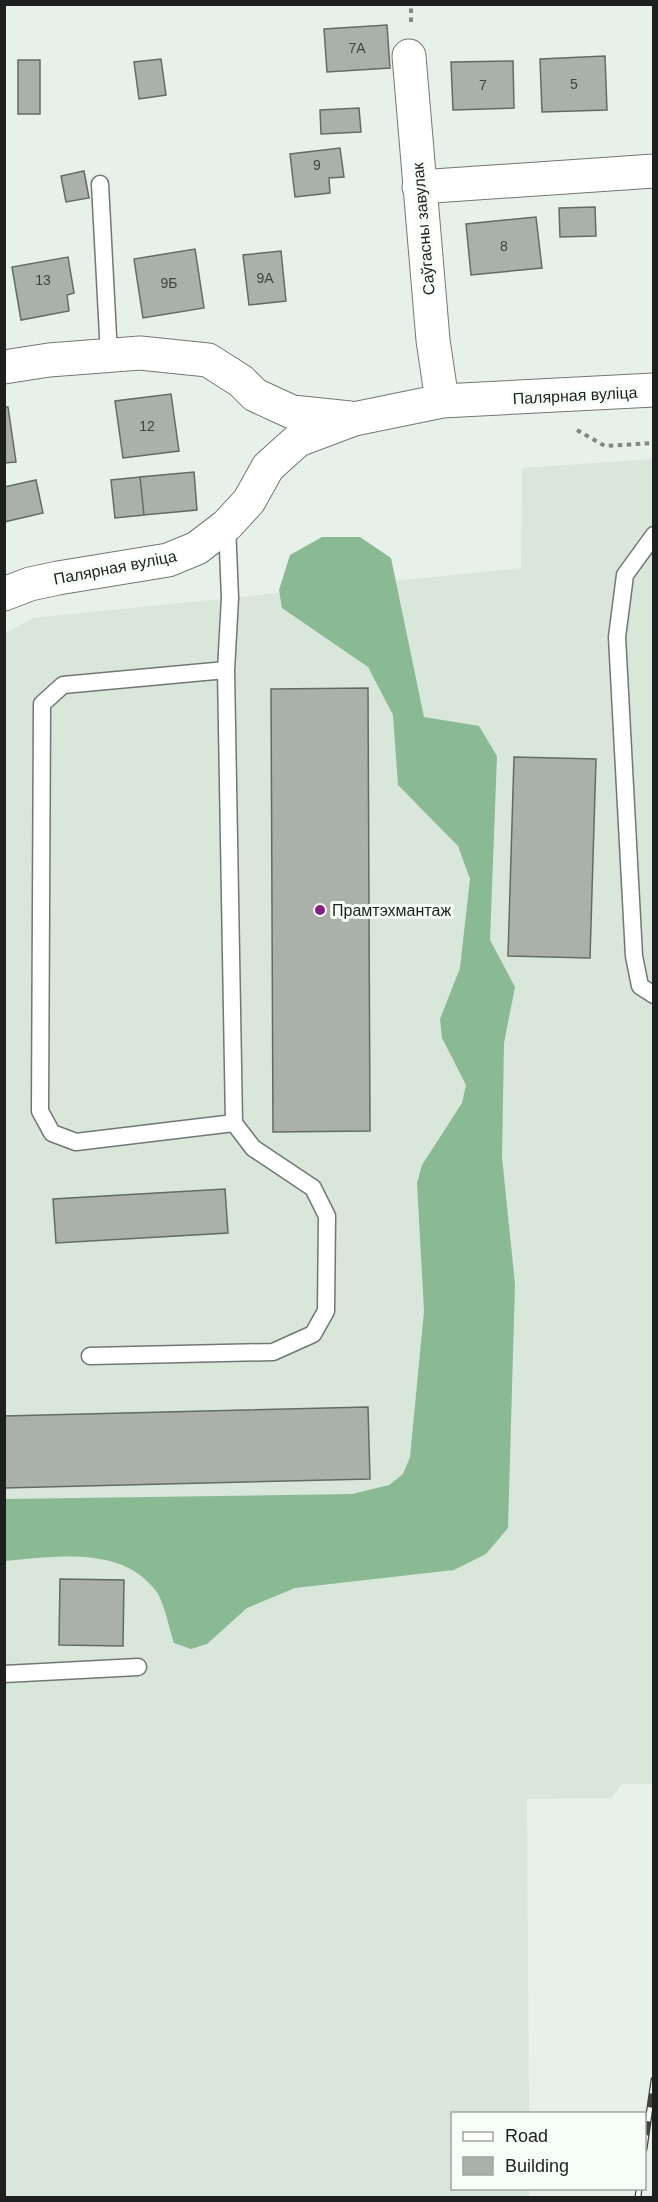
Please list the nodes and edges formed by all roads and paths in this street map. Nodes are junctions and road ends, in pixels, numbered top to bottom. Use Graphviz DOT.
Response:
graph roads {
  1 [pos="409,56"];
  2 [pos="654,171"];
  3 [pos="100,184"];
  4 [pos="419,187"];
  5 [pos="109,356"];
  6 [pos="4,367"];
  7 [pos="654,390"];
  8 [pos="442,401"];
  9 [pos="354,419"];
  10 [pos="227,525"];
  11 [pos="654,535"];
  12 [pos="4,594"];
  13 [pos="226,670"];
  14 [pos="654,995"];
  15 [pos="234,1123"];
  16 [pos="90,1356"];
  17 [pos="138,1667"];
  18 [pos="4,1674"];
  1 -- 4 [label="street, Саўгасны завулак"];
  2 -- 4 [label="street"];
  3 -- 5 [label="lane"];
  4 -- 8 [label="street, Саўгасны завулак"];
  5 -- 6 [label="street, Палярная вуліца"];
  5 -- 9 [label="street, Палярная вуліца"];
  7 -- 8 [label="street, Палярная вуліца"];
  8 -- 9 [label="street, Палярная вуліца"];
  9 -- 10 [label="street, Палярная вуліца"];
  10 -- 12 [label="street, Палярная вуліца"];
  10 -- 13 [label="lane"];
  11 -- 14 [label="lane"];
  13 -- 15 [label="lane"];
  13 -- 15 [label="lane"];
  15 -- 16 [label="lane"];
  17 -- 18 [label="lane"];
}
